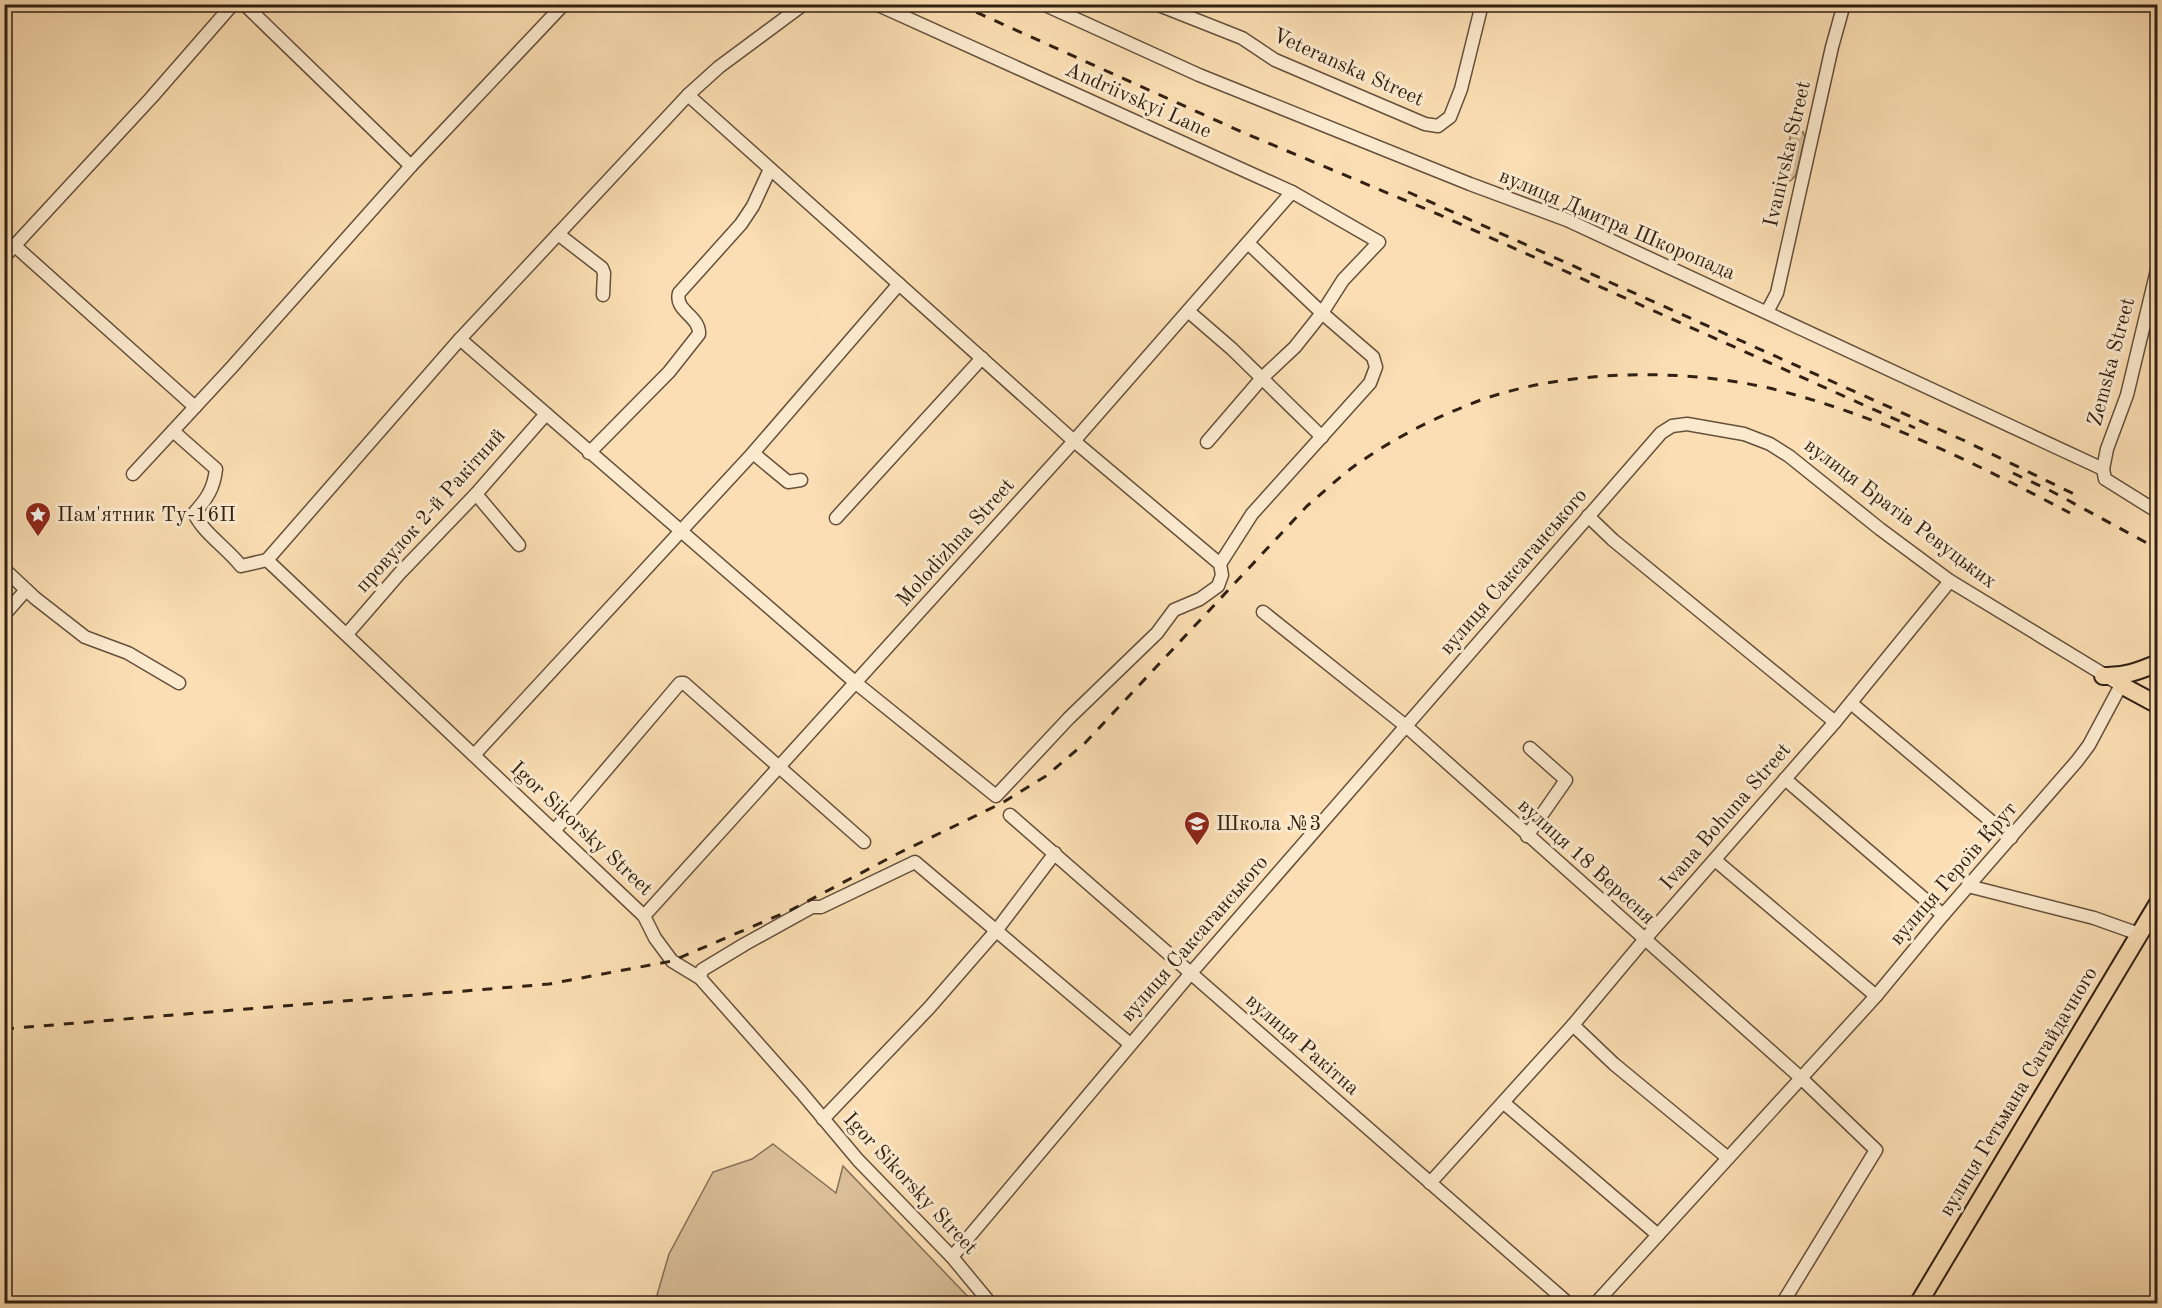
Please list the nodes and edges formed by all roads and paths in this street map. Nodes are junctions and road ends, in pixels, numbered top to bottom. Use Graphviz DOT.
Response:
graph roads {
  1 [pos="233,4"];
  2 [pos="244,4"];
  3 [pos="564,4"];
  4 [pos="804,4"];
  5 [pos="876,4"];
  6 [pos="1043,4"];
  7 [pos="1156,4"];
  8 [pos="1482,4"];
  9 [pos="1844,4"];
  10 [pos="688,95"];
  11 [pos="411,166"];
  12 [pos="770,169"];
  13 [pos="1292,192"];
  14 [pos="558,234"];
  15 [pos="1248,243"];
  16 [pos="15,246"];
  17 [pos="4,257"];
  18 [pos="2157,266"];
  19 [pos="899,284"];
  20 [pos="603,295"];
  21 [pos="1188,311"];
  22 [pos="1767,312"];
  23 [pos="1322,313"];
  24 [pos="460,339"];
  25 [pos="982,358"];
  26 [pos="1262,378"];
  27 [pos="195,407"];
  28 [pos="546,414"];
  29 [pos="173,431"];
  30 [pos="1661,433"];
  31 [pos="1322,437"];
  32 [pos="1074,441"];
  33 [pos="1207,442"];
  34 [pos="589,453"];
  35 [pos="753,453"];
  36 [pos="2103,469"];
  37 [pos="133,474"];
  38 [pos="801,480"];
  39 [pos="476,494"];
  40 [pos="2157,512"];
  41 [pos="1588,516"];
  42 [pos="836,519"];
  43 [pos="680,532"];
  44 [pos="519,546"];
  45 [pos="267,560"];
  46 [pos="1220,564"];
  47 [pos="4,569"];
  48 [pos="1950,581"];
  49 [pos="26,590"];
  50 [pos="1263,612"];
  51 [pos="4,615"];
  52 [pos="347,634"];
  53 [pos="2157,663"];
  54 [pos="2103,676"];
  55 [pos="179,683"];
  56 [pos="856,683"];
  57 [pos="2121,685"];
  58 [pos="1851,703"];
  59 [pos="2157,705"];
  60 [pos="1835,722"];
  61 [pos="1407,727"];
  62 [pos="1530,748"];
  63 [pos="474,755"];
  64 [pos="780,767"];
  65 [pos="1785,779"];
  66 [pos="1010,814"];
  67 [pos="554,831"];
  68 [pos="1527,836"];
  69 [pos="2011,838"];
  70 [pos="864,842"];
  71 [pos="1055,854"];
  72 [pos="1715,860"];
  73 [pos="1968,886"];
  74 [pos="2157,903"];
  75 [pos="1943,915"];
  76 [pos="644,916"];
  77 [pos="996,931"];
  78 [pos="2139,934"];
  79 [pos="1645,939"];
  80 [pos="1191,973"];
  81 [pos="700,978"];
  82 [pos="1876,996"];
  83 [pos="1573,1025"];
  84 [pos="1130,1044"];
  85 [pos="1801,1077"];
  86 [pos="1504,1103"];
  87 [pos="823,1119"];
  88 [pos="1728,1158"];
  89 [pos="1430,1183"];
  90 [pos="1658,1235"];
  91 [pos="952,1257"];
  92 [pos="991,1304"];
  93 [pos="1569,1304"];
  94 [pos="1595,1304"];
  95 [pos="1782,1304"];
  96 [pos="1918,1304"];
  1 -- 16 [label="street"];
  2 -- 11 [label="street"];
  3 -- 11 [label="street"];
  4 -- 10 [label="street"];
  5 -- 13 [label="street, Andriivskyi Lane"];
  6 -- 22 [label="street, вулиця Дмитра Шкоропада"];
  7 -- 8 [label="street, Veteranska Street"];
  9 -- 22 [label="street, Ivanivska Street"];
  10 -- 12 [label="street"];
  10 -- 14 [label="street"];
  11 -- 27 [label="street"];
  12 -- 19 [label="street"];
  12 -- 34 [label="street"];
  13 -- 15 [label="street, Molodizhna Street"];
  13 -- 23 [label="street, Andriivskyi Lane"];
  14 -- 20 [label="street"];
  14 -- 24 [label="street"];
  15 -- 21 [label="street, Molodizhna Street"];
  15 -- 23 [label="street"];
  16 -- 17 [label="street"];
  16 -- 27 [label="street"];
  18 -- 36 [label="street, Zemska Street"];
  19 -- 25 [label="street"];
  19 -- 35 [label="street"];
  21 -- 26 [label="street"];
  21 -- 32 [label="street, Molodizhna Street"];
  22 -- 36 [label="street, вулиця Дмитра Шкоропада"];
  23 -- 26 [label="street"];
  23 -- 31 [label="street"];
  24 -- 28 [label="street"];
  24 -- 45 [label="street"];
  25 -- 32 [label="street"];
  25 -- 42 [label="street"];
  26 -- 31 [label="street"];
  26 -- 33 [label="street"];
  27 -- 29 [label="street"];
  28 -- 34 [label="street"];
  28 -- 39 [label="street, провулок 2-й Ракітний"];
  29 -- 37 [label="street"];
  29 -- 45 [label="street"];
  30 -- 41 [label="street, вулиця Саксаганського"];
  30 -- 48 [label="street, вулиця Братів Ревуцьких"];
  31 -- 46 [label="street"];
  32 -- 46 [label="street"];
  32 -- 56 [label="street, Molodizhna Street"];
  34 -- 43 [label="street"];
  35 -- 38 [label="street"];
  35 -- 43 [label="street"];
  36 -- 40 [label="street, вулиця Дмитра Шкоропада"];
  39 -- 44 [label="street"];
  39 -- 52 [label="street, провулок 2-й Ракітний"];
  41 -- 60 [label="street"];
  41 -- 61 [label="street, вулиця Саксаганського"];
  43 -- 56 [label="street"];
  43 -- 63 [label="street"];
  45 -- 52 [label="street, Igor Sikorsky Street"];
  46 -- 56 [label="street"];
  47 -- 49 [label="street"];
  48 -- 54 [label="street, вулиця Братів Ревуцьких"];
  48 -- 58 [label="street, Ivana Bohuna Street"];
  49 -- 51 [label="street"];
  49 -- 55 [label="street"];
  50 -- 61 [label="street, вулиця 18 Вересня"];
  52 -- 63 [label="street, Igor Sikorsky Street"];
  53 -- 54 [label="main road"];
  54 -- 57 [label="street, вулиця Братів Ревуцьких"];
  56 -- 64 [label="street, Molodizhna Street"];
  57 -- 59 [label="main road"];
  57 -- 69 [label="street, вулиця Героїв Крут"];
  58 -- 60 [label="street, Ivana Bohuna Street"];
  58 -- 69 [label="street"];
  60 -- 65 [label="street, Ivana Bohuna Street"];
  61 -- 68 [label="street, вулиця 18 Вересня"];
  61 -- 80 [label="street, вулиця Саксаганського"];
  62 -- 68 [label="street"];
  63 -- 67 [label="street, Igor Sikorsky Street"];
  64 -- 67 [label="street"];
  64 -- 70 [label="street"];
  64 -- 76 [label="street, Molodizhna Street"];
  65 -- 72 [label="street, Ivana Bohuna Street"];
  65 -- 75 [label="street"];
  66 -- 71 [label="street, вулиця Ракітна"];
  67 -- 76 [label="street, Igor Sikorsky Street"];
  68 -- 79 [label="street, вулиця 18 Вересня"];
  69 -- 73 [label="street, вулиця Героїв Крут"];
  71 -- 77 [label="street"];
  71 -- 80 [label="street, вулиця Ракітна"];
  72 -- 79 [label="street, Ivana Bohuna Street"];
  72 -- 82 [label="street"];
  73 -- 75 [label="street, вулиця Героїв Крут"];
  73 -- 78 [label="street"];
  74 -- 78 [label="main road, вулиця Гетьмана Сагайдачного"];
  75 -- 82 [label="street, вулиця Героїв Крут"];
  76 -- 81 [label="street, Igor Sikorsky Street"];
  77 -- 81 [label="street"];
  77 -- 84 [label="street"];
  77 -- 87 [label="street"];
  78 -- 96 [label="main road, вулиця Гетьмана Сагайдачного"];
  79 -- 83 [label="street, Ivana Bohuna Street"];
  79 -- 85 [label="street, вулиця 18 Вересня"];
  80 -- 84 [label="street, вулиця Саксаганського"];
  80 -- 89 [label="street, вулиця Ракітна"];
  81 -- 87 [label="street, Igor Sikorsky Street"];
  82 -- 85 [label="street, вулиця Героїв Крут"];
  83 -- 86 [label="street, Ivana Bohuna Street"];
  83 -- 88 [label="street"];
  84 -- 91 [label="street, вулиця Саксаганського"];
  85 -- 88 [label="street, вулиця Героїв Крут"];
  85 -- 95 [label="street, вулиця 18 Вересня"];
  86 -- 89 [label="street, Ivana Bohuna Street"];
  86 -- 90 [label="street"];
  87 -- 91 [label="street, Igor Sikorsky Street"];
  88 -- 90 [label="street, вулиця Героїв Крут"];
  89 -- 93 [label="street, вулиця Ракітна"];
  90 -- 94 [label="street, вулиця Героїв Крут"];
  91 -- 92 [label="street, Igor Sikorsky Street"];
}
